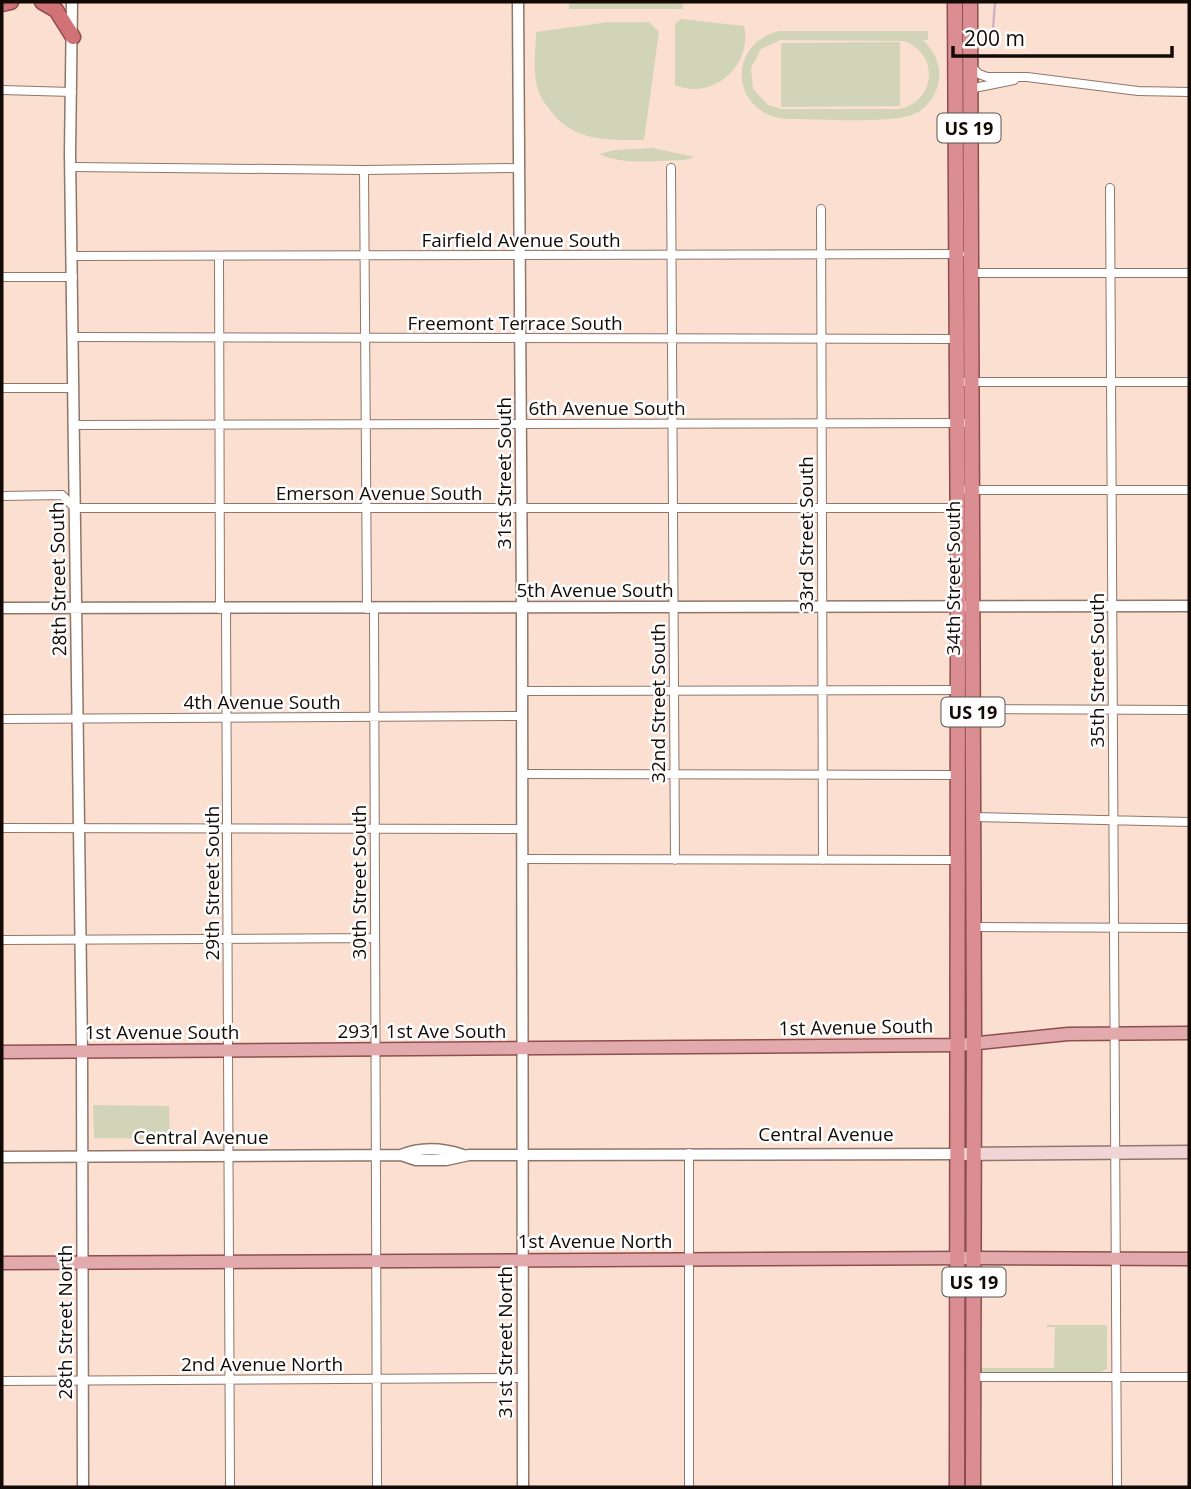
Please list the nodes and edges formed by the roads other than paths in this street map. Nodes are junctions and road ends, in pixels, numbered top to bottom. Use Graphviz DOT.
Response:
graph roads {
  1 [pos="10,2"];
  2 [pos="42,2"];
  3 [pos="72,2"];
  4 [pos="518,2"];
  5 [pos="955,2"];
  6 [pos="970,2"];
  7 [pos="2,4"];
  8 [pos="73,37"];
  9 [pos="955,58"];
  10 [pos="969,65"];
  11 [pos="1027,77"];
  12 [pos="969,89"];
  13 [pos="2,90"];
  14 [pos="72,92"];
  15 [pos="1189,92"];
  16 [pos="71,167"];
  17 [pos="518,168"];
  18 [pos="671,168"];
  19 [pos="364,170"];
  20 [pos="1110,188"];
  21 [pos="821,209"];
  22 [pos="963,254"];
  23 [pos="519,255"];
  24 [pos="671,255"];
  25 [pos="821,255"];
  26 [pos="72,256"];
  27 [pos="219,256"];
  28 [pos="364,256"];
  29 [pos="962,273"];
  30 [pos="1111,273"];
  31 [pos="1189,273"];
  32 [pos="2,277"];
  33 [pos="73,277"];
  34 [pos="73,337"];
  35 [pos="219,338"];
  36 [pos="365,338"];
  37 [pos="520,338"];
  38 [pos="672,339"];
  39 [pos="821,339"];
  40 [pos="957,339"];
  41 [pos="964,382"];
  42 [pos="1111,382"];
  43 [pos="1189,382"];
  44 [pos="2,388"];
  45 [pos="74,388"];
  46 [pos="821,423"];
  47 [pos="964,423"];
  48 [pos="365,424"];
  49 [pos="521,424"];
  50 [pos="673,424"];
  51 [pos="74,425"];
  52 [pos="219,425"];
  53 [pos="965,490"];
  54 [pos="1112,490"];
  55 [pos="1189,490"];
  56 [pos="2,496"];
  57 [pos="75,508"];
  58 [pos="220,508"];
  59 [pos="368,508"];
  60 [pos="521,508"];
  61 [pos="673,508"];
  62 [pos="822,508"];
  63 [pos="965,508"];
  64 [pos="965,606"];
  65 [pos="1112,606"];
  66 [pos="1189,606"];
  67 [pos="77,607"];
  68 [pos="674,607"];
  69 [pos="822,607"];
  70 [pos="2,608"];
  71 [pos="370,608"];
  72 [pos="522,608"];
  73 [pos="223,609"];
  74 [pos="958,690"];
  75 [pos="522,691"];
  76 [pos="674,691"];
  77 [pos="822,691"];
  78 [pos="973,709"];
  79 [pos="1113,709"];
  80 [pos="1189,710"];
  81 [pos="522,716"];
  82 [pos="374,717"];
  83 [pos="77,718"];
  84 [pos="227,718"];
  85 [pos="2,719"];
  86 [pos="958,758"];
  87 [pos="522,775"];
  88 [pos="675,775"];
  89 [pos="823,775"];
  90 [pos="958,775"];
  91 [pos="974,817"];
  92 [pos="1114,821"];
  93 [pos="1189,822"];
  94 [pos="375,827"];
  95 [pos="2,828"];
  96 [pos="79,828"];
  97 [pos="228,828"];
  98 [pos="522,829"];
  99 [pos="522,859"];
  100 [pos="675,860"];
  101 [pos="823,860"];
  102 [pos="958,860"];
  103 [pos="974,922"];
  104 [pos="1114,927"];
  105 [pos="1189,928"];
  106 [pos="376,939"];
  107 [pos="2,940"];
  108 [pos="80,940"];
  109 [pos="228,940"];
  110 [pos="958,951"];
  111 [pos="974,991"];
  112 [pos="1115,1032"];
  113 [pos="1189,1033"];
  114 [pos="974,1043"];
  115 [pos="959,1045"];
  116 [pos="522,1049"];
  117 [pos="322,1050"];
  118 [pos="375,1050"];
  119 [pos="229,1051"];
  120 [pos="2,1052"];
  121 [pos="82,1052"];
  122 [pos="1116,1152"];
  123 [pos="1189,1152"];
  124 [pos="690,1153"];
  125 [pos="522,1154"];
  126 [pos="958,1154"];
  127 [pos="974,1154"];
  128 [pos="376,1155"];
  129 [pos="230,1156"];
  130 [pos="2,1157"];
  131 [pos="82,1157"];
  132 [pos="957,1258"];
  133 [pos="974,1258"];
  134 [pos="1116,1259"];
  135 [pos="1189,1259"];
  136 [pos="689,1260"];
  137 [pos="377,1261"];
  138 [pos="522,1261"];
  139 [pos="230,1262"];
  140 [pos="82,1263"];
  141 [pos="2,1264"];
  142 [pos="957,1368"];
  143 [pos="973,1377"];
  144 [pos="1116,1377"];
  145 [pos="1189,1377"];
  146 [pos="522,1378"];
  147 [pos="377,1379"];
  148 [pos="83,1380"];
  149 [pos="230,1380"];
  150 [pos="2,1381"];
  151 [pos="973,1411"];
  152 [pos="83,1487"];
  153 [pos="230,1487"];
  154 [pos="377,1487"];
  155 [pos="523,1487"];
  156 [pos="689,1487"];
  157 [pos="957,1487"];
  158 [pos="973,1487"];
  159 [pos="1117,1487"];
  1 -- 7 [label="highway"];
  2 -- 8 [label="highway"];
  3 -- 8 [label="street, 28th Street South"];
  4 -- 17 [label="street, 31st Street South"];
  5 -- 9 [label="highway, 34th Street South / US 19"];
  6 -- 10 [label="highway, 34th Street South / US 19"];
  8 -- 14 [label="street, 28th Street South"];
  9 -- 12 [label="highway"];
  9 -- 22 [label="highway, 34th Street South / US 19"];
  10 -- 11 [label="street"];
  10 -- 12 [label="highway, 34th Street South / US 19"];
  11 -- 12 [label="street"];
  11 -- 15 [label="street"];
  12 -- 22 [label="highway, 34th Street South / US 19"];
  13 -- 14 [label="street"];
  14 -- 16 [label="street, 28th Street South"];
  16 -- 19 [label="street"];
  16 -- 26 [label="street, 28th Street South"];
  17 -- 19 [label="street"];
  17 -- 23 [label="street, 31st Street South"];
  18 -- 24 [label="street, 32nd Street South"];
  19 -- 28 [label="street, 30th Street South"];
  20 -- 30 [label="street, 35th Street South"];
  21 -- 25 [label="street, 33rd Street South"];
  22 -- 25 [label="street, Fairfield Avenue South"];
  22 -- 29 [label="highway, 34th Street South / US 19"];
  23 -- 24 [label="street, Fairfield Avenue South"];
  23 -- 28 [label="street, Fairfield Avenue South"];
  23 -- 37 [label="street, 31st Street South"];
  24 -- 25 [label="street, Fairfield Avenue South"];
  24 -- 38 [label="street, 32nd Street South"];
  25 -- 39 [label="street, 33rd Street South"];
  26 -- 27 [label="street, Fairfield Avenue South"];
  26 -- 33 [label="street, 28th Street South"];
  27 -- 28 [label="street, Fairfield Avenue South"];
  27 -- 35 [label="street, 29th Street South"];
  28 -- 36 [label="street, 30th Street South"];
  29 -- 30 [label="street"];
  29 -- 40 [label="highway, 34th Street South / US 19"];
  29 -- 41 [label="highway, 34th Street South / US 19"];
  30 -- 31 [label="street"];
  30 -- 42 [label="street, 35th Street South"];
  32 -- 33 [label="street"];
  33 -- 34 [label="street, 28th Street South"];
  34 -- 35 [label="street, Freemont Terrace South"];
  34 -- 45 [label="street, 28th Street South"];
  35 -- 36 [label="street, Freemont Terrace South"];
  35 -- 52 [label="street, 29th Street South"];
  36 -- 37 [label="street, Freemont Terrace South"];
  36 -- 48 [label="street, 30th Street South"];
  37 -- 38 [label="street, Freemont Terrace South"];
  37 -- 49 [label="street, 31st Street South"];
  38 -- 39 [label="street, Freemont Terrace South"];
  38 -- 50 [label="street, 32nd Street South"];
  39 -- 40 [label="street, Freemont Terrace South"];
  39 -- 46 [label="street, 33rd Street South"];
  40 -- 41 [label="highway, 34th Street South / US 19"];
  41 -- 42 [label="street"];
  41 -- 47 [label="highway, 34th Street South / US 19"];
  42 -- 43 [label="street"];
  42 -- 54 [label="street, 35th Street South"];
  44 -- 45 [label="street"];
  45 -- 51 [label="street, 28th Street South"];
  46 -- 47 [label="street, 6th Avenue South"];
  46 -- 50 [label="street, 6th Avenue South"];
  46 -- 62 [label="street, 33rd Street South"];
  47 -- 53 [label="highway, 34th Street South / US 19"];
  48 -- 49 [label="street, 6th Avenue South"];
  48 -- 52 [label="street, 6th Avenue South"];
  48 -- 59 [label="street, 30th Street South"];
  49 -- 50 [label="street, 6th Avenue South"];
  49 -- 60 [label="street, 31st Street South"];
  50 -- 61 [label="street, 32nd Street South"];
  51 -- 52 [label="street, 6th Avenue South"];
  51 -- 57 [label="street, 28th Street South"];
  52 -- 58 [label="street, 29th Street South"];
  53 -- 54 [label="street"];
  53 -- 63 [label="highway, 34th Street South / US 19"];
  54 -- 55 [label="street"];
  54 -- 65 [label="street, 35th Street South"];
  56 -- 57 [label="street, Emerson Avenue South"];
  57 -- 58 [label="street, Emerson Avenue South"];
  57 -- 67 [label="street, 28th Street South"];
  58 -- 59 [label="street, Emerson Avenue South"];
  58 -- 73 [label="street, 29th Street South"];
  59 -- 60 [label="street, Emerson Avenue South"];
  59 -- 71 [label="street, 30th Street South"];
  60 -- 61 [label="street, Emerson Avenue South"];
  60 -- 72 [label="street, 31st Street South"];
  61 -- 62 [label="street, Emerson Avenue South"];
  61 -- 68 [label="street, 32nd Street South"];
  62 -- 63 [label="street, Emerson Avenue South"];
  62 -- 69 [label="street, 33rd Street South"];
  63 -- 64 [label="highway, 34th Street South / US 19"];
  64 -- 65 [label="street, 5th Avenue South"];
  64 -- 69 [label="street, 5th Avenue South"];
  64 -- 74 [label="highway, 34th Street South / US 19"];
  64 -- 78 [label="highway, 34th Street South / US 19"];
  65 -- 66 [label="street, 5th Avenue South"];
  65 -- 79 [label="street, 35th Street South"];
  67 -- 70 [label="street, 5th Avenue South"];
  67 -- 73 [label="street, 5th Avenue South"];
  67 -- 83 [label="street, 28th Street South"];
  68 -- 69 [label="street, 5th Avenue South"];
  68 -- 72 [label="street, 5th Avenue South"];
  68 -- 76 [label="street, 32nd Street South"];
  69 -- 77 [label="street, 33rd Street South"];
  71 -- 72 [label="street, 5th Avenue South"];
  71 -- 73 [label="street, 5th Avenue South"];
  71 -- 82 [label="street, 30th Street South"];
  72 -- 75 [label="street, 31st Street South"];
  73 -- 84 [label="street, 29th Street South"];
  74 -- 77 [label="street"];
  74 -- 86 [label="highway, 34th Street South / US 19"];
  75 -- 76 [label="street"];
  75 -- 81 [label="street, 31st Street South"];
  76 -- 77 [label="street"];
  76 -- 88 [label="street, 32nd Street South"];
  77 -- 89 [label="street, 33rd Street South"];
  78 -- 79 [label="street"];
  78 -- 91 [label="highway, 34th Street South / US 19"];
  79 -- 80 [label="street"];
  79 -- 92 [label="street, 35th Street South"];
  81 -- 82 [label="street, 4th Avenue South"];
  81 -- 87 [label="street, 31st Street South"];
  82 -- 84 [label="street, 4th Avenue South"];
  82 -- 94 [label="street, 30th Street South"];
  83 -- 84 [label="street, 4th Avenue South"];
  83 -- 85 [label="street, 4th Avenue South"];
  83 -- 96 [label="street, 28th Street South"];
  84 -- 97 [label="street, 29th Street South"];
  86 -- 90 [label="highway, 34th Street South / US 19"];
  86 -- 91 [label="highway"];
  87 -- 88 [label="street"];
  87 -- 98 [label="street, 31st Street South"];
  88 -- 89 [label="street"];
  88 -- 100 [label="street, 32nd Street South"];
  89 -- 90 [label="street"];
  89 -- 101 [label="street, 33rd Street South"];
  90 -- 102 [label="highway, 34th Street South / US 19"];
  91 -- 92 [label="street"];
  91 -- 103 [label="highway, 34th Street South / US 19"];
  92 -- 93 [label="street"];
  92 -- 104 [label="street, 35th Street South"];
  94 -- 97 [label="street"];
  94 -- 98 [label="street"];
  94 -- 106 [label="street, 30th Street South"];
  95 -- 96 [label="street"];
  96 -- 97 [label="street"];
  96 -- 108 [label="street, 28th Street South"];
  97 -- 109 [label="street, 29th Street South"];
  98 -- 99 [label="street, 31st Street South"];
  99 -- 100 [label="street"];
  99 -- 116 [label="street, 31st Street South"];
  100 -- 101 [label="street"];
  101 -- 102 [label="street"];
  102 -- 103 [label="highway"];
  102 -- 110 [label="highway, 34th Street South / US 19"];
  103 -- 104 [label="street"];
  103 -- 111 [label="highway, 34th Street South / US 19"];
  104 -- 105 [label="street"];
  104 -- 112 [label="street, 35th Street South"];
  106 -- 109 [label="street"];
  106 -- 118 [label="street, 30th Street South"];
  107 -- 108 [label="street"];
  108 -- 109 [label="street"];
  108 -- 121 [label="street, 28th Street South"];
  109 -- 119 [label="street, 29th Street South"];
  110 -- 111 [label="highway"];
  110 -- 115 [label="highway, 34th Street South / US 19"];
  111 -- 114 [label="highway, 34th Street South / US 19"];
  112 -- 113 [label="main road, 1st Avenue South"];
  112 -- 114 [label="main road, 1st Avenue South"];
  112 -- 122 [label="street, 35th Street South"];
  114 -- 115 [label="main road, 1st Avenue South"];
  114 -- 127 [label="highway, 34th Street South / US 19"];
  115 -- 116 [label="main road, 1st Avenue South"];
  115 -- 126 [label="highway, 34th Street South / US 19"];
  116 -- 118 [label="main road, 2931 1st Ave South"];
  116 -- 125 [label="street, 31st Street South"];
  117 -- 118 [label="main road, 2931 1st Ave South"];
  117 -- 119 [label="main road, 1st Avenue South"];
  118 -- 128 [label="street, 30th Street South"];
  119 -- 121 [label="main road, 1st Avenue South"];
  119 -- 129 [label="street, 29th Street South"];
  120 -- 121 [label="main road, 1st Avenue South"];
  121 -- 131 [label="street, 28th Street South"];
  122 -- 123 [label="main road, Central Avenue"];
  122 -- 127 [label="main road, Central Avenue"];
  122 -- 134 [label="street, 35th Street South"];
  124 -- 125 [label="street, Central Avenue"];
  124 -- 126 [label="street, Central Avenue"];
  124 -- 136 [label="street"];
  125 -- 128 [label="street, Central Avenue"];
  125 -- 138 [label="street, 31st Street North"];
  126 -- 127 [label="main road, Central Avenue"];
  126 -- 132 [label="highway, US 19"];
  127 -- 133 [label="highway, US 19"];
  128 -- 129 [label="street, Central Avenue"];
  128 -- 137 [label="street, 30th Street South"];
  129 -- 131 [label="street, Central Avenue"];
  129 -- 139 [label="street, 29th Street South"];
  130 -- 131 [label="street, Central Avenue"];
  131 -- 140 [label="street, 28th Street North"];
  132 -- 133 [label="main road, 1st Avenue North"];
  132 -- 136 [label="main road, 1st Avenue North"];
  132 -- 142 [label="highway, US 19"];
  133 -- 134 [label="main road, 1st Avenue North"];
  133 -- 143 [label="highway, US 19"];
  134 -- 135 [label="main road, 1st Avenue North"];
  134 -- 144 [label="street, 35th Street South"];
  136 -- 138 [label="main road, 1st Avenue North"];
  136 -- 156 [label="street"];
  137 -- 138 [label="main road, 1st Avenue North"];
  137 -- 139 [label="main road, 1st Avenue North"];
  137 -- 147 [label="street, 30th Street South"];
  138 -- 146 [label="street, 31st Street North"];
  139 -- 140 [label="main road, 1st Avenue North"];
  139 -- 149 [label="street, 29th Street South"];
  140 -- 141 [label="main road, 1st Avenue North"];
  140 -- 148 [label="street, 28th Street North"];
  142 -- 151 [label="highway"];
  142 -- 157 [label="highway, US 19"];
  143 -- 144 [label="street"];
  143 -- 151 [label="highway, US 19"];
  144 -- 145 [label="street"];
  144 -- 159 [label="street, 35th Street South"];
  146 -- 147 [label="street, 2nd Avenue North"];
  146 -- 155 [label="street, 31st Street North"];
  147 -- 149 [label="street, 2nd Avenue North"];
  147 -- 154 [label="street, 30th Street South"];
  148 -- 149 [label="street, 2nd Avenue North"];
  148 -- 150 [label="street, 2nd Avenue North"];
  148 -- 152 [label="street, 28th Street North"];
  149 -- 153 [label="street, 29th Street South"];
  151 -- 158 [label="highway, US 19"];
}
